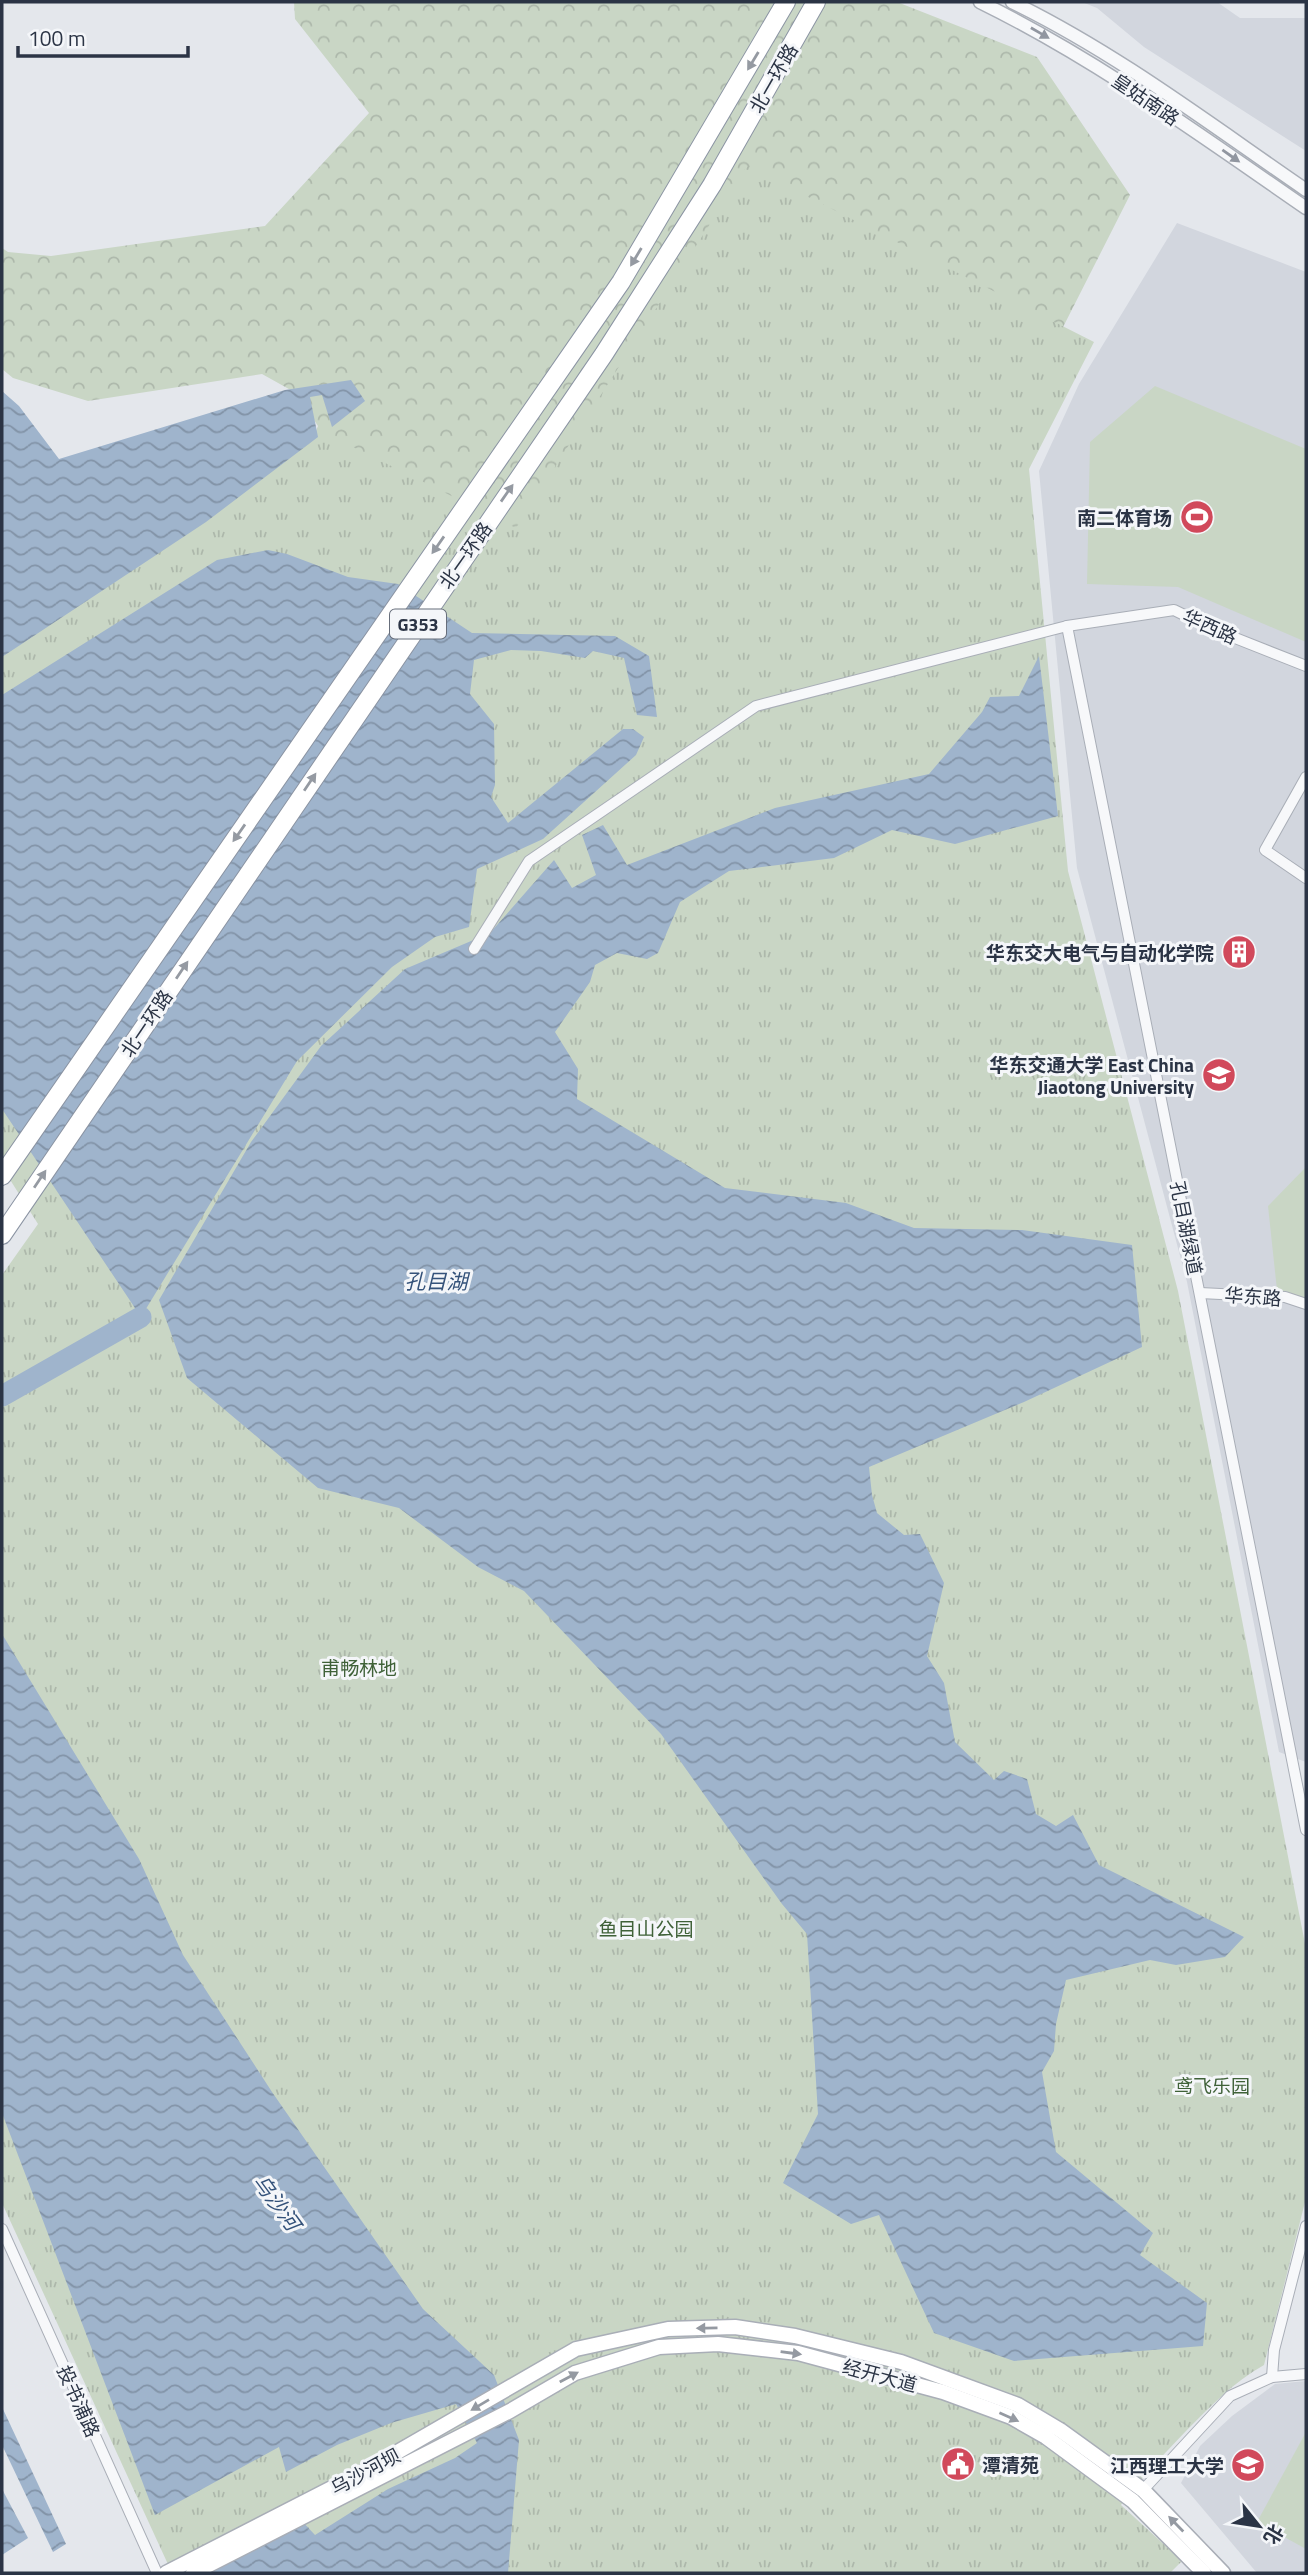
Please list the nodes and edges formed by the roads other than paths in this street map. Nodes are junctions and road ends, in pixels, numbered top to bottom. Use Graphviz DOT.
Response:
graph roads {
  1 [pos="786,2"];
  2 [pos="816,2"];
  3 [pos="980,2"];
  4 [pos="1012,2"];
  5 [pos="1306,190"];
  6 [pos="1306,208"];
  7 [pos="1067,626"];
  8 [pos="1306,666"];
  9 [pos="1306,777"];
  10 [pos="1306,878"];
  11 [pos="474,949"];
  12 [pos="2,1177"];
  13 [pos="2,1235"];
  14 [pos="1200,1293"];
  15 [pos="1306,1304"];
  16 [pos="1306,1830"];
  17 [pos="1306,2225"];
  18 [pos="2,2229"];
  19 [pos="557,2358"];
  20 [pos="1306,2374"];
  21 [pos="1272,2377"];
  22 [pos="510,2411"];
  23 [pos="1143,2490"];
  24 [pos="157,2573"];
  25 [pos="166,2573"];
  26 [pos="193,2573"];
  27 [pos="1204,2573"];
  28 [pos="1223,2573"];
  1 -- 12 [label="highway, 北一环路 / G353, one-way"];
  13 -- 2 [label="highway, 北一环路 / G353, one-way"];
  3 -- 6 [label="street, 皇姑南路, one-way"];
  4 -- 5 [label="street, 皇姑南路"];
  7 -- 8 [label="street, 华西路"];
  7 -- 11 [label="street, 华西路"];
  7 -- 14 [label="street, 孔目湖绿道"];
  9 -- 10 [label="street"];
  14 -- 15 [label="street, 华东路"];
  14 -- 16 [label="street, 孔目湖绿道"];
  17 -- 21 [label="street"];
  18 -- 24 [label="street, 投书浦路"];
  23 -- 19 [label="main road, 经开大道, one-way"];
  19 -- 25 [label="main road, 乌沙河坝, one-way"];
  20 -- 21 [label="street"];
  21 -- 23 [label="street"];
  22 -- 26 [label="main road, 乌沙河坝"];
  22 -- 27 [label="main road, 经开大道, one-way"];
  28 -- 23 [label="main road, 经开大道, one-way"];
}
